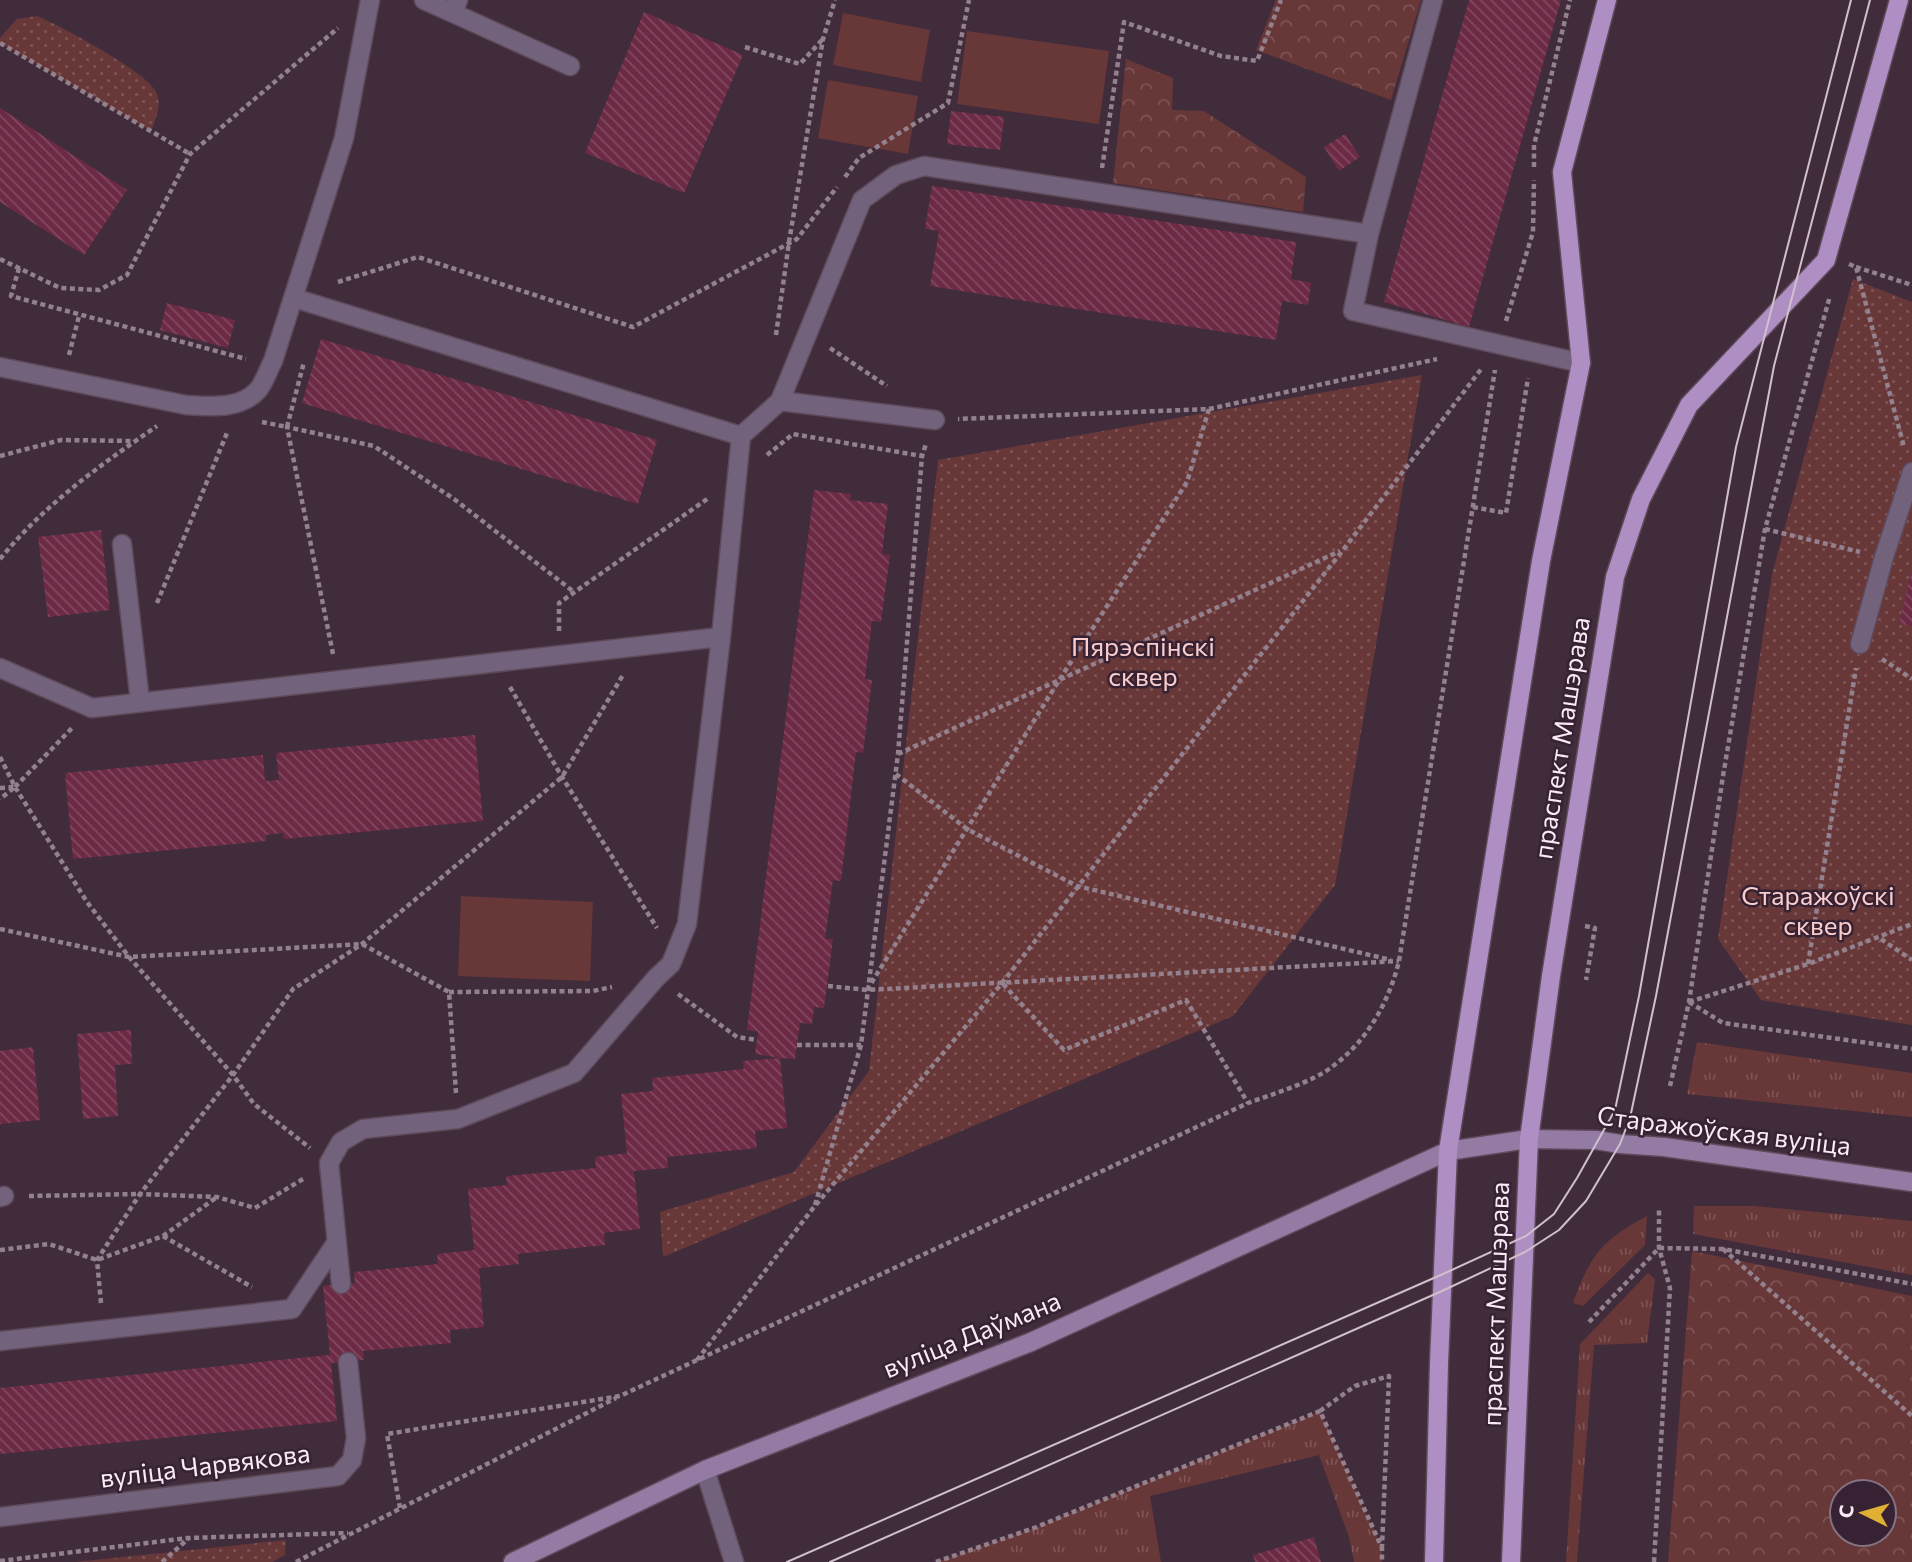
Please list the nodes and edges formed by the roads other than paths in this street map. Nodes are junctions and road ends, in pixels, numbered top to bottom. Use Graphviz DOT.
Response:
graph roads {
  1 [pos="370,0"];
  2 [pos="424,0"];
  3 [pos="1433,0"];
  4 [pos="1607,0"];
  5 [pos="1899,0"];
  6 [pos="456,6"];
  7 [pos="570,66"];
  8 [pos="1369,234"];
  9 [pos="294,298"];
  10 [pos="1581,363"];
  11 [pos="0,367"];
  12 [pos="780,401"];
  13 [pos="935,420"];
  14 [pos="741,436"];
  15 [pos="1912,472"];
  16 [pos="122,544"];
  17 [pos="721,637"];
  18 [pos="1860,644"];
  19 [pos="0,668"];
  20 [pos="140,701"];
  21 [pos="1529,1139"];
  22 [pos="1448,1151"];
  23 [pos="1912,1182"];
  24 [pos="336,1243"];
  25 [pos="341,1284"];
  26 [pos="0,1341"];
  27 [pos="348,1362"];
  28 [pos="705,1469"];
  29 [pos="0,1517"];
  30 [pos="513,1562"];
  31 [pos="734,1562"];
  32 [pos="1434,1562"];
  33 [pos="1511,1562"];
  1 -- 9 [label="street"];
  2 -- 6 [label="street"];
  3 -- 8 [label="street"];
  4 -- 10 [label="main road, праспект Машэрава"];
  5 -- 21 [label="main road, праспект Машэрава"];
  6 -- 7 [label="street"];
  8 -- 10 [label="street"];
  8 -- 12 [label="street"];
  9 -- 11 [label="street"];
  9 -- 14 [label="street"];
  10 -- 22 [label="main road, праспект Машэрава"];
  12 -- 13 [label="street"];
  12 -- 14 [label="street"];
  14 -- 17 [label="street"];
  15 -- 18 [label="street"];
  16 -- 20 [label="street"];
  17 -- 20 [label="street"];
  17 -- 24 [label="street"];
  19 -- 20 [label="street"];
  21 -- 22 [label="main road, Старажоўская вуліца"];
  21 -- 23 [label="main road, Старажоўская вуліца"];
  21 -- 33 [label="main road, праспект Машэрава"];
  22 -- 28 [label="main road, вуліца Даўмана"];
  22 -- 32 [label="main road, праспект Машэрава"];
  24 -- 25 [label="street"];
  24 -- 26 [label="street"];
  27 -- 29 [label="street, вуліца Чарвякова"];
  28 -- 30 [label="main road, вуліца Даўмана"];
  28 -- 31 [label="street"];
}
